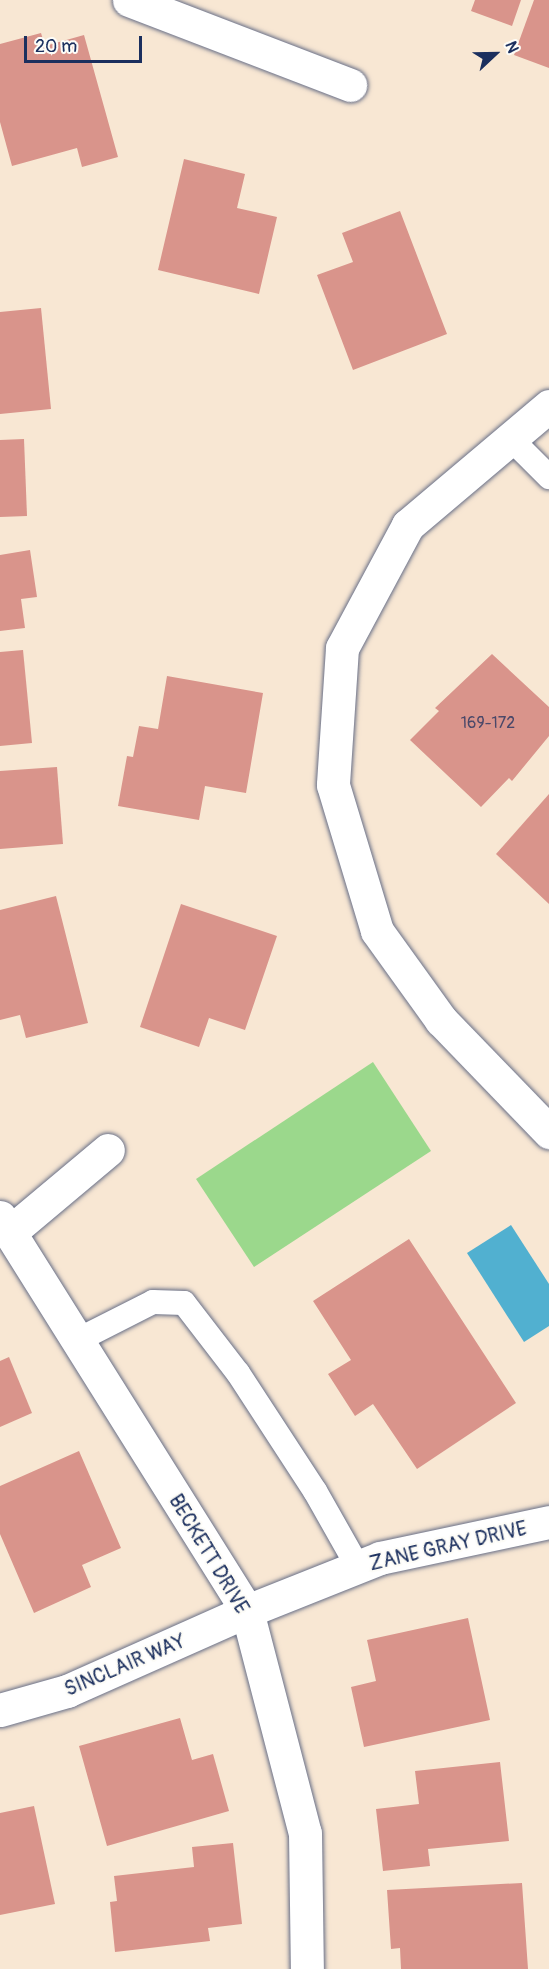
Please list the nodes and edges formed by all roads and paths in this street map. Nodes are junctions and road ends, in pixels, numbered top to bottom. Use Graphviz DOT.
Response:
graph roads {
  1 [pos="129,0"];
  2 [pos="350,85"];
  3 [pos="549,406"];
  4 [pos="509,437"];
  5 [pos="549,477"];
  6 [pos="549,1132"];
  7 [pos="108,1150"];
  8 [pos="4,1225"];
  9 [pos="76,1341"];
  10 [pos="549,1522"];
  11 [pos="358,1567"];
  12 [pos="247,1611"];
  13 [pos="0,1710"];
  14 [pos="307,1969"];
  1 -- 2 [label="street"];
  3 -- 4 [label="street"];
  4 -- 5 [label="lane"];
  4 -- 6 [label="street"];
  7 -- 8 [label="street"];
  8 -- 9 [label="street, BECKETT DRIVE"];
  9 -- 11 [label="lane"];
  9 -- 12 [label="street, BECKETT DRIVE"];
  10 -- 11 [label="street, ZANE GRAY DRIVE"];
  11 -- 12 [label="street, ZANE GRAY DRIVE"];
  12 -- 13 [label="street, SINCLAIR WAY"];
  12 -- 14 [label="street, BECKETT DRIVE"];
}
